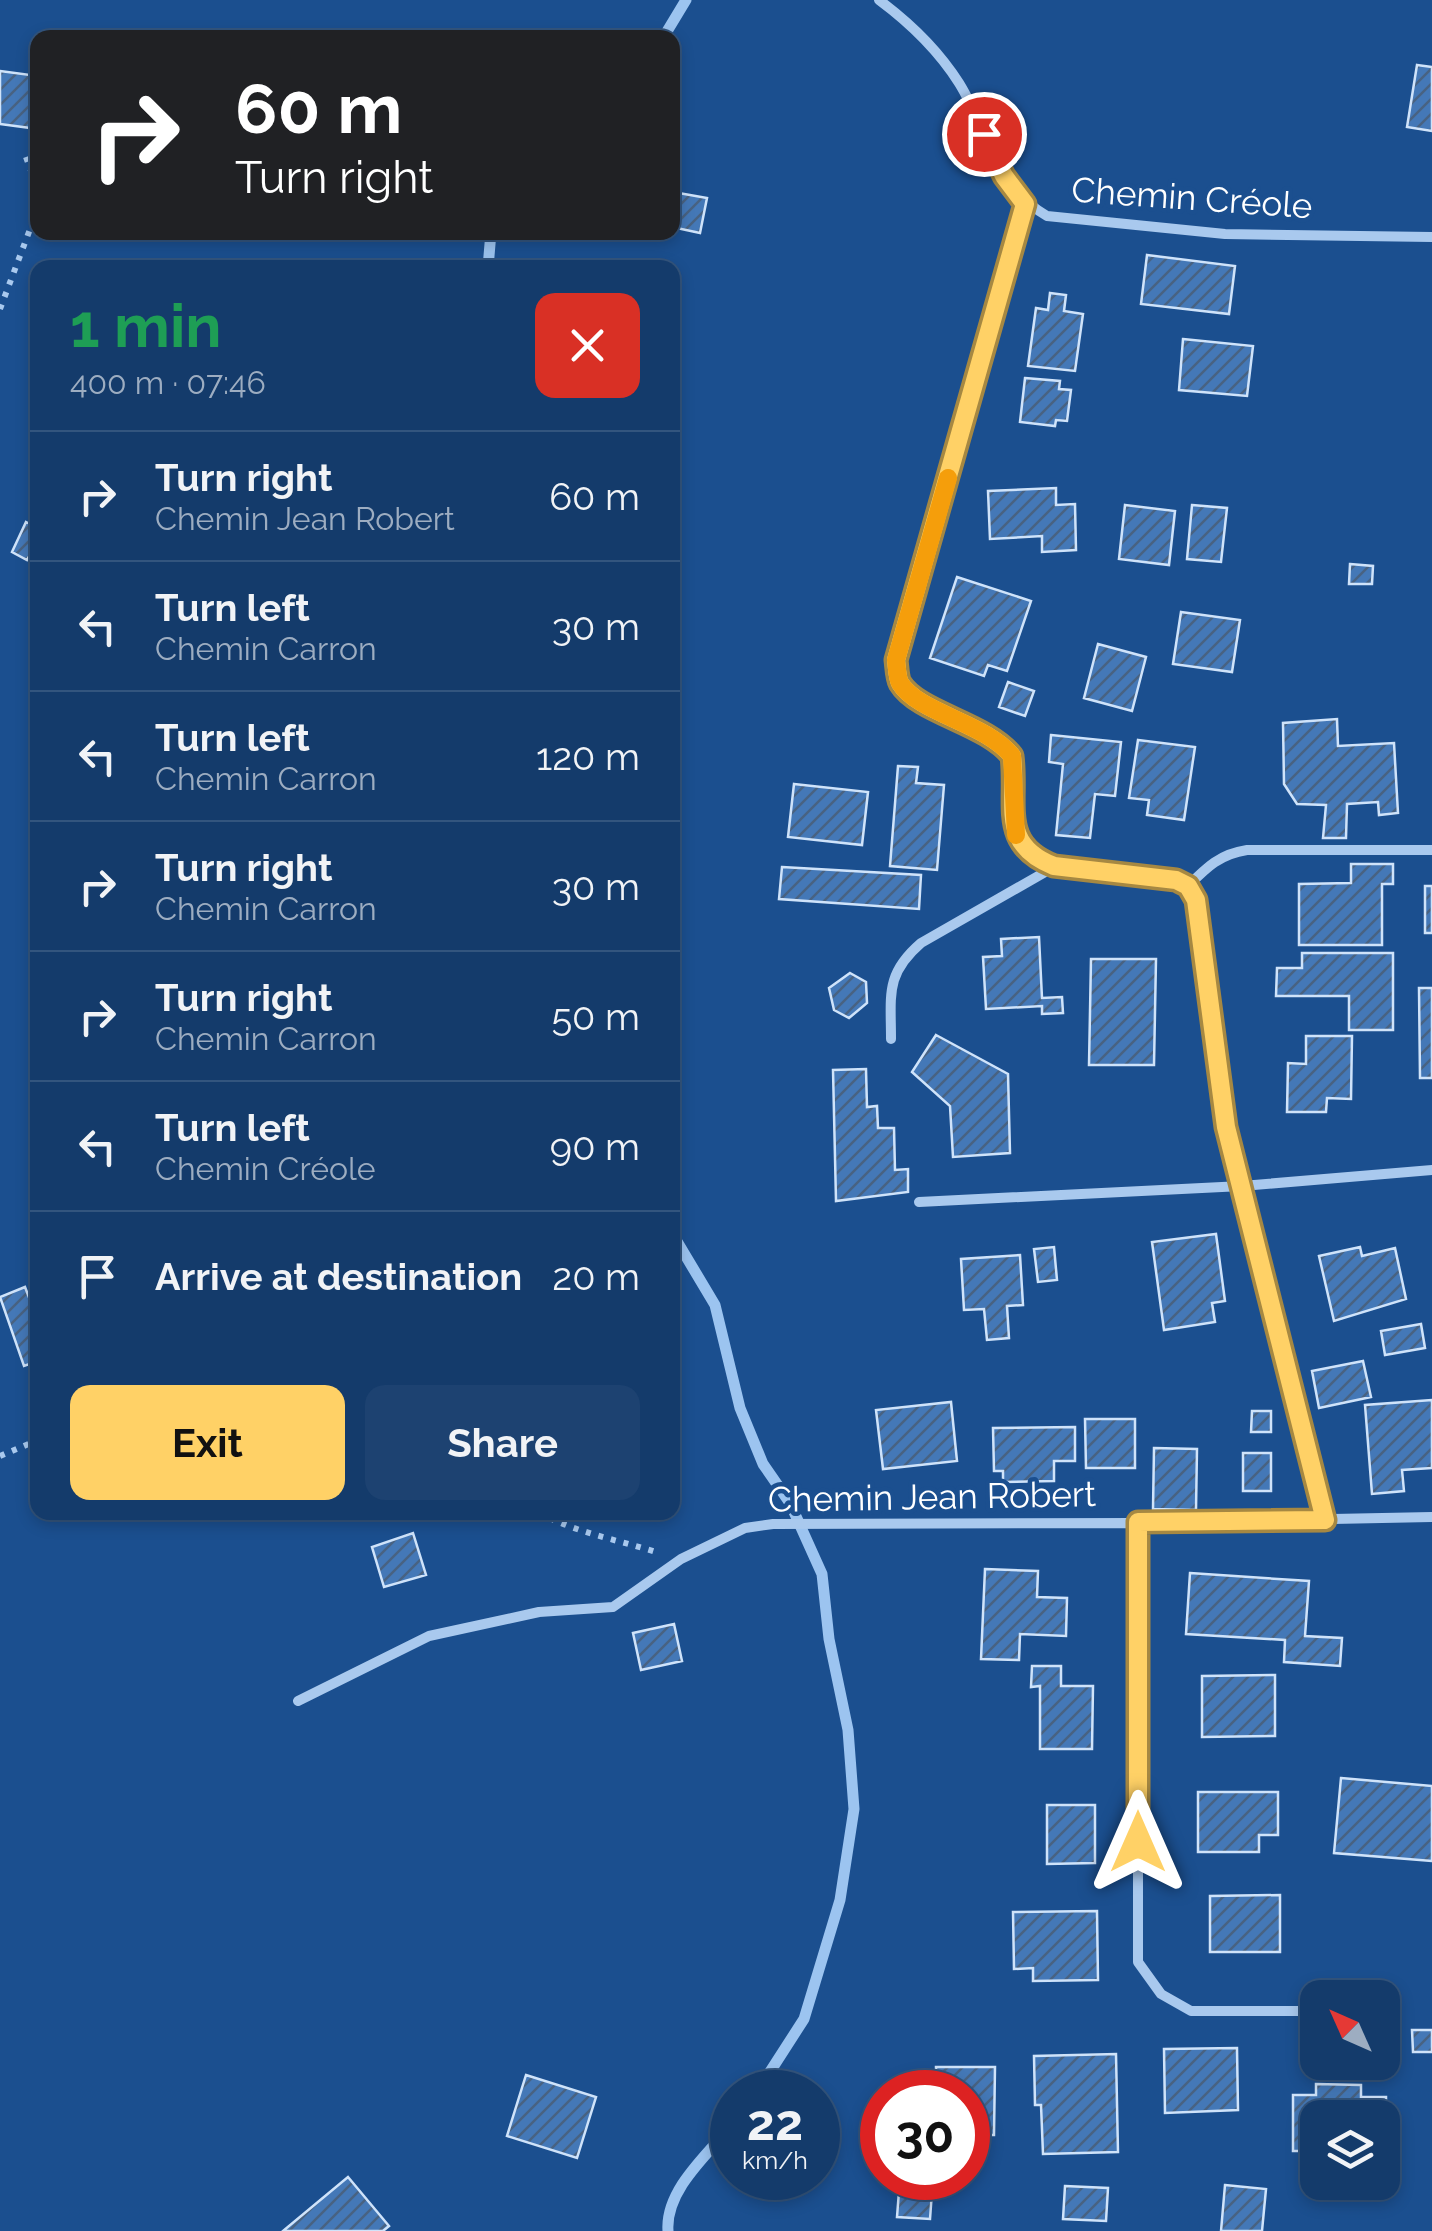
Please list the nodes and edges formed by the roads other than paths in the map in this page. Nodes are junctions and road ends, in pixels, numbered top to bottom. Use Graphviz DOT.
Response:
graph roads {
  1 [pos="879,0"];
  2 [pos="1025,204"];
  3 [pos="1432,236"];
  4 [pos="1432,850"];
  5 [pos="1054,866"];
  6 [pos="1188,886"];
  7 [pos="891,1040"];
  8 [pos="1432,1170"];
  9 [pos="1242,1186"];
  10 [pos="920,1202"];
  11 [pos="1432,1517"];
  12 [pos="1325,1520"];
  13 [pos="1138,1522"];
  14 [pos="298,1701"];
  15 [pos="1300,2011"];
  1 -- 2 [label="street, Chemin Créole"];
  2 -- 3 [label="street, Chemin Créole"];
  2 -- 5 [label="street"];
  4 -- 6 [label="street"];
  5 -- 6 [label="street"];
  5 -- 7 [label="street"];
  6 -- 9 [label="street"];
  8 -- 9 [label="street"];
  9 -- 10 [label="street"];
  9 -- 12 [label="street"];
  11 -- 12 [label="street, Chemin Jean Robert"];
  12 -- 13 [label="street, Chemin Jean Robert"];
  13 -- 14 [label="street, Chemin Jean Robert"];
  13 -- 15 [label="street"];
}
